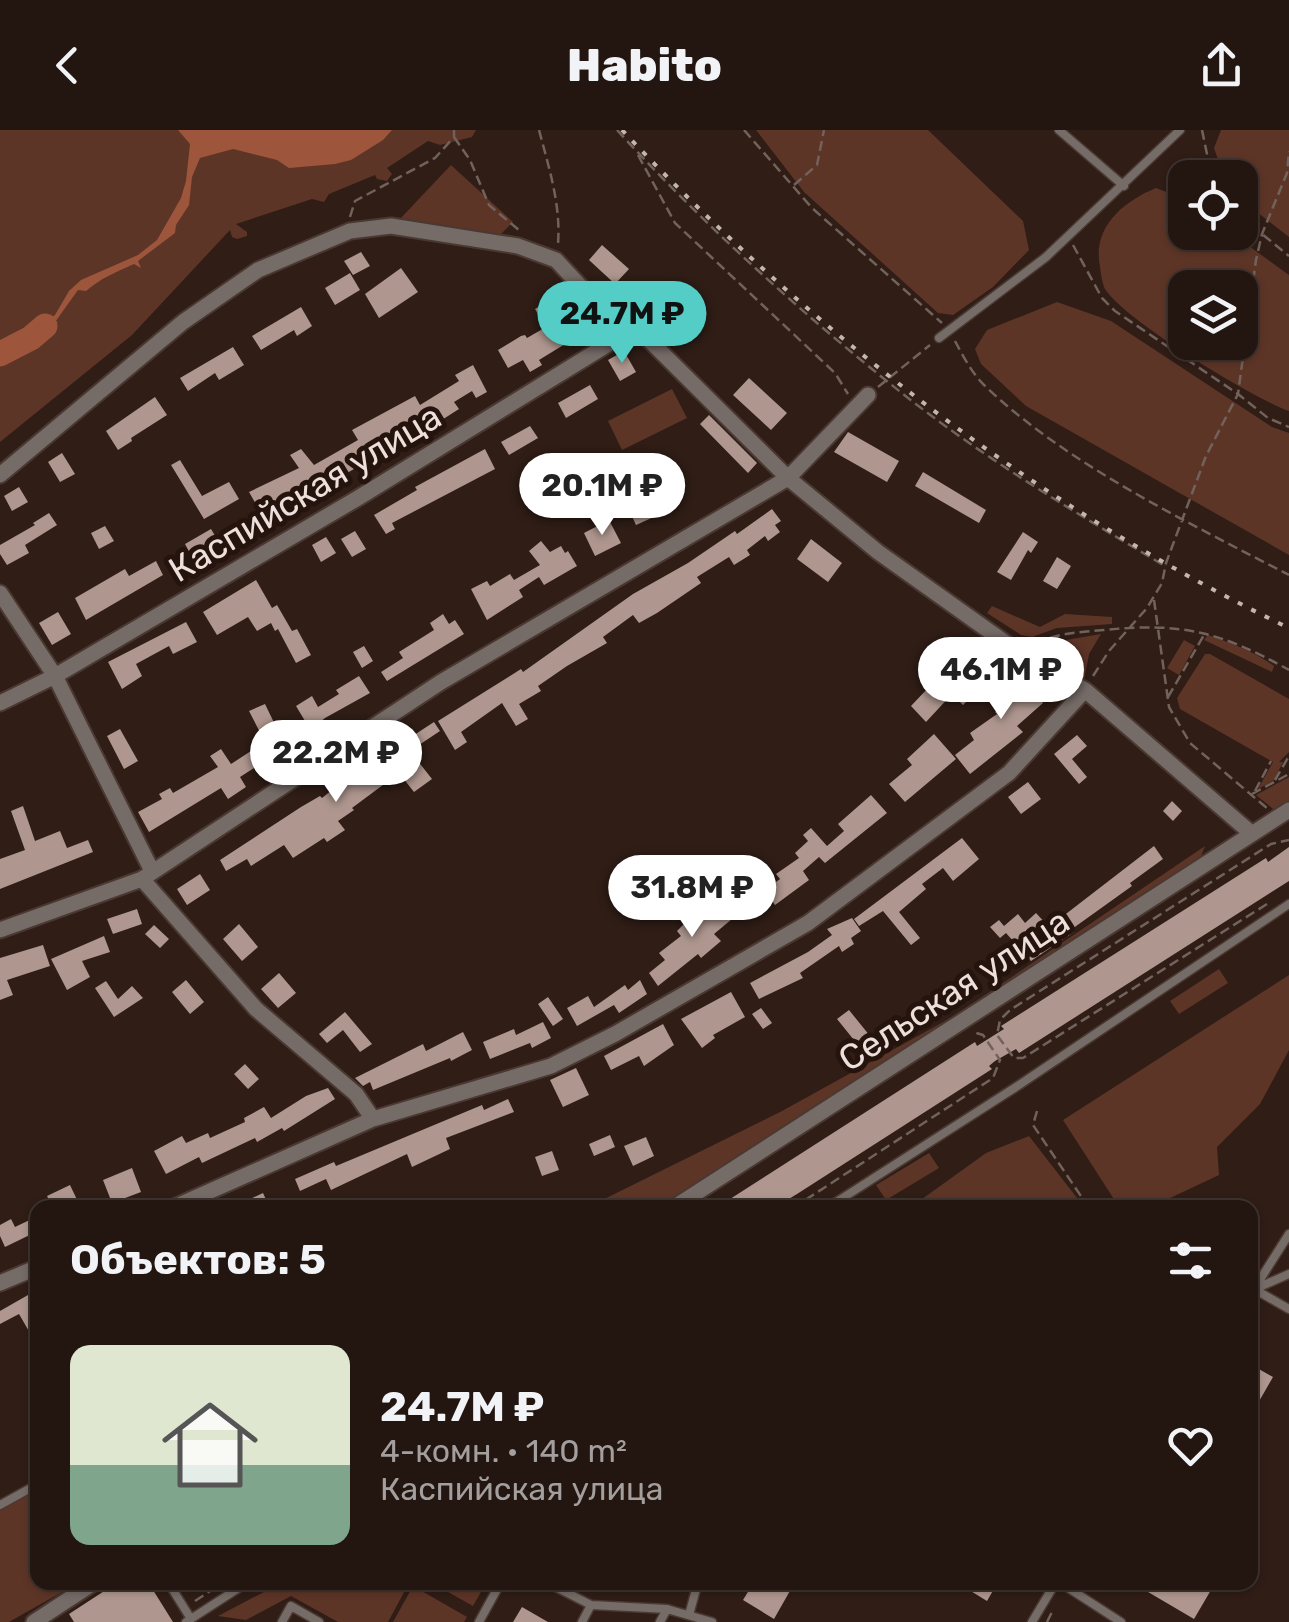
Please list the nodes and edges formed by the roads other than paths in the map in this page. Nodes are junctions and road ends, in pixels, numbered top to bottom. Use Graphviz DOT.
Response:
graph roads {
  1 [pos="1059,130"];
  2 [pos="1180,130"];
  3 [pos="1124,186"];
  4 [pos="636,327"];
  5 [pos="939,338"];
  6 [pos="868,395"];
  7 [pos="0,475"];
  8 [pos="788,478"];
  9 [pos="0,594"];
  10 [pos="55,676"];
  11 [pos="1085,690"];
  12 [pos="0,703"];
  13 [pos="1278,816"];
  14 [pos="1252,833"];
  15 [pos="147,875"];
  16 [pos="1289,904"];
  17 [pos="0,930"];
  18 [pos="372,1119"];
  19 [pos="190,1200"];
  20 [pos="691,1200"];
  21 [pos="839,1200"];
  22 [pos="1289,1234"];
  23 [pos="30,1270"];
  24 [pos="1289,1274"];
  25 [pos="0,1283"];
  26 [pos="1258,1283"];
  27 [pos="1258,1287"];
  28 [pos="1258,1291"];
  29 [pos="1289,1309"];
  30 [pos="30,1488"];
  31 [pos="0,1505"];
  32 [pos="82,1590"];
  33 [pos="172,1590"];
  34 [pos="236,1590"];
  35 [pos="497,1590"];
  36 [pos="562,1590"];
  37 [pos="696,1590"];
  38 [pos="1053,1590"];
  39 [pos="1071,1590"];
  40 [pos="591,1605"];
  41 [pos="668,1609"];
  42 [pos="689,1615"];
  43 [pos="189,1620"];
  44 [pos="34,1622"];
  45 [pos="282,1622"];
  46 [pos="319,1622"];
  47 [pos="479,1622"];
  48 [pos="582,1622"];
  49 [pos="660,1622"];
  50 [pos="712,1622"];
  51 [pos="1032,1622"];
  52 [pos="1121,1622"];
  1 -- 3 [label="lane"];
  2 -- 3 [label="lane"];
  3 -- 5 [label="lane"];
  4 -- 7 [label="street"];
  4 -- 8 [label="street"];
  4 -- 10 [label="street, Каспийская улица"];
  6 -- 8 [label="street"];
  8 -- 11 [label="street"];
  8 -- 15 [label="street"];
  9 -- 10 [label="street"];
  10 -- 12 [label="street, Каспийская улица"];
  10 -- 15 [label="street"];
  11 -- 14 [label="street"];
  11 -- 18 [label="street"];
  13 -- 14 [label="street, Сельская улица"];
  14 -- 20 [label="street, Сельская улица"];
  15 -- 17 [label="street"];
  15 -- 18 [label="street"];
  16 -- 21 [label="lane"];
  18 -- 19 [label="street"];
  22 -- 26 [label="lane"];
  23 -- 25 [label="street"];
  24 -- 27 [label="lane"];
  28 -- 29 [label="lane"];
  30 -- 31 [label="lane"];
  32 -- 44 [label="street"];
  33 -- 43 [label="lane"];
  34 -- 43 [label="lane"];
  35 -- 47 [label="lane"];
  36 -- 40 [label="lane"];
  37 -- 42 [label="lane"];
  38 -- 51 [label="lane"];
  39 -- 52 [label="lane"];
  40 -- 41 [label="lane"];
  40 -- 48 [label="lane"];
  41 -- 42 [label="lane"];
  41 -- 49 [label="lane"];
  42 -- 50 [label="lane"];
  45 -- 46 [label="lane"];
}
